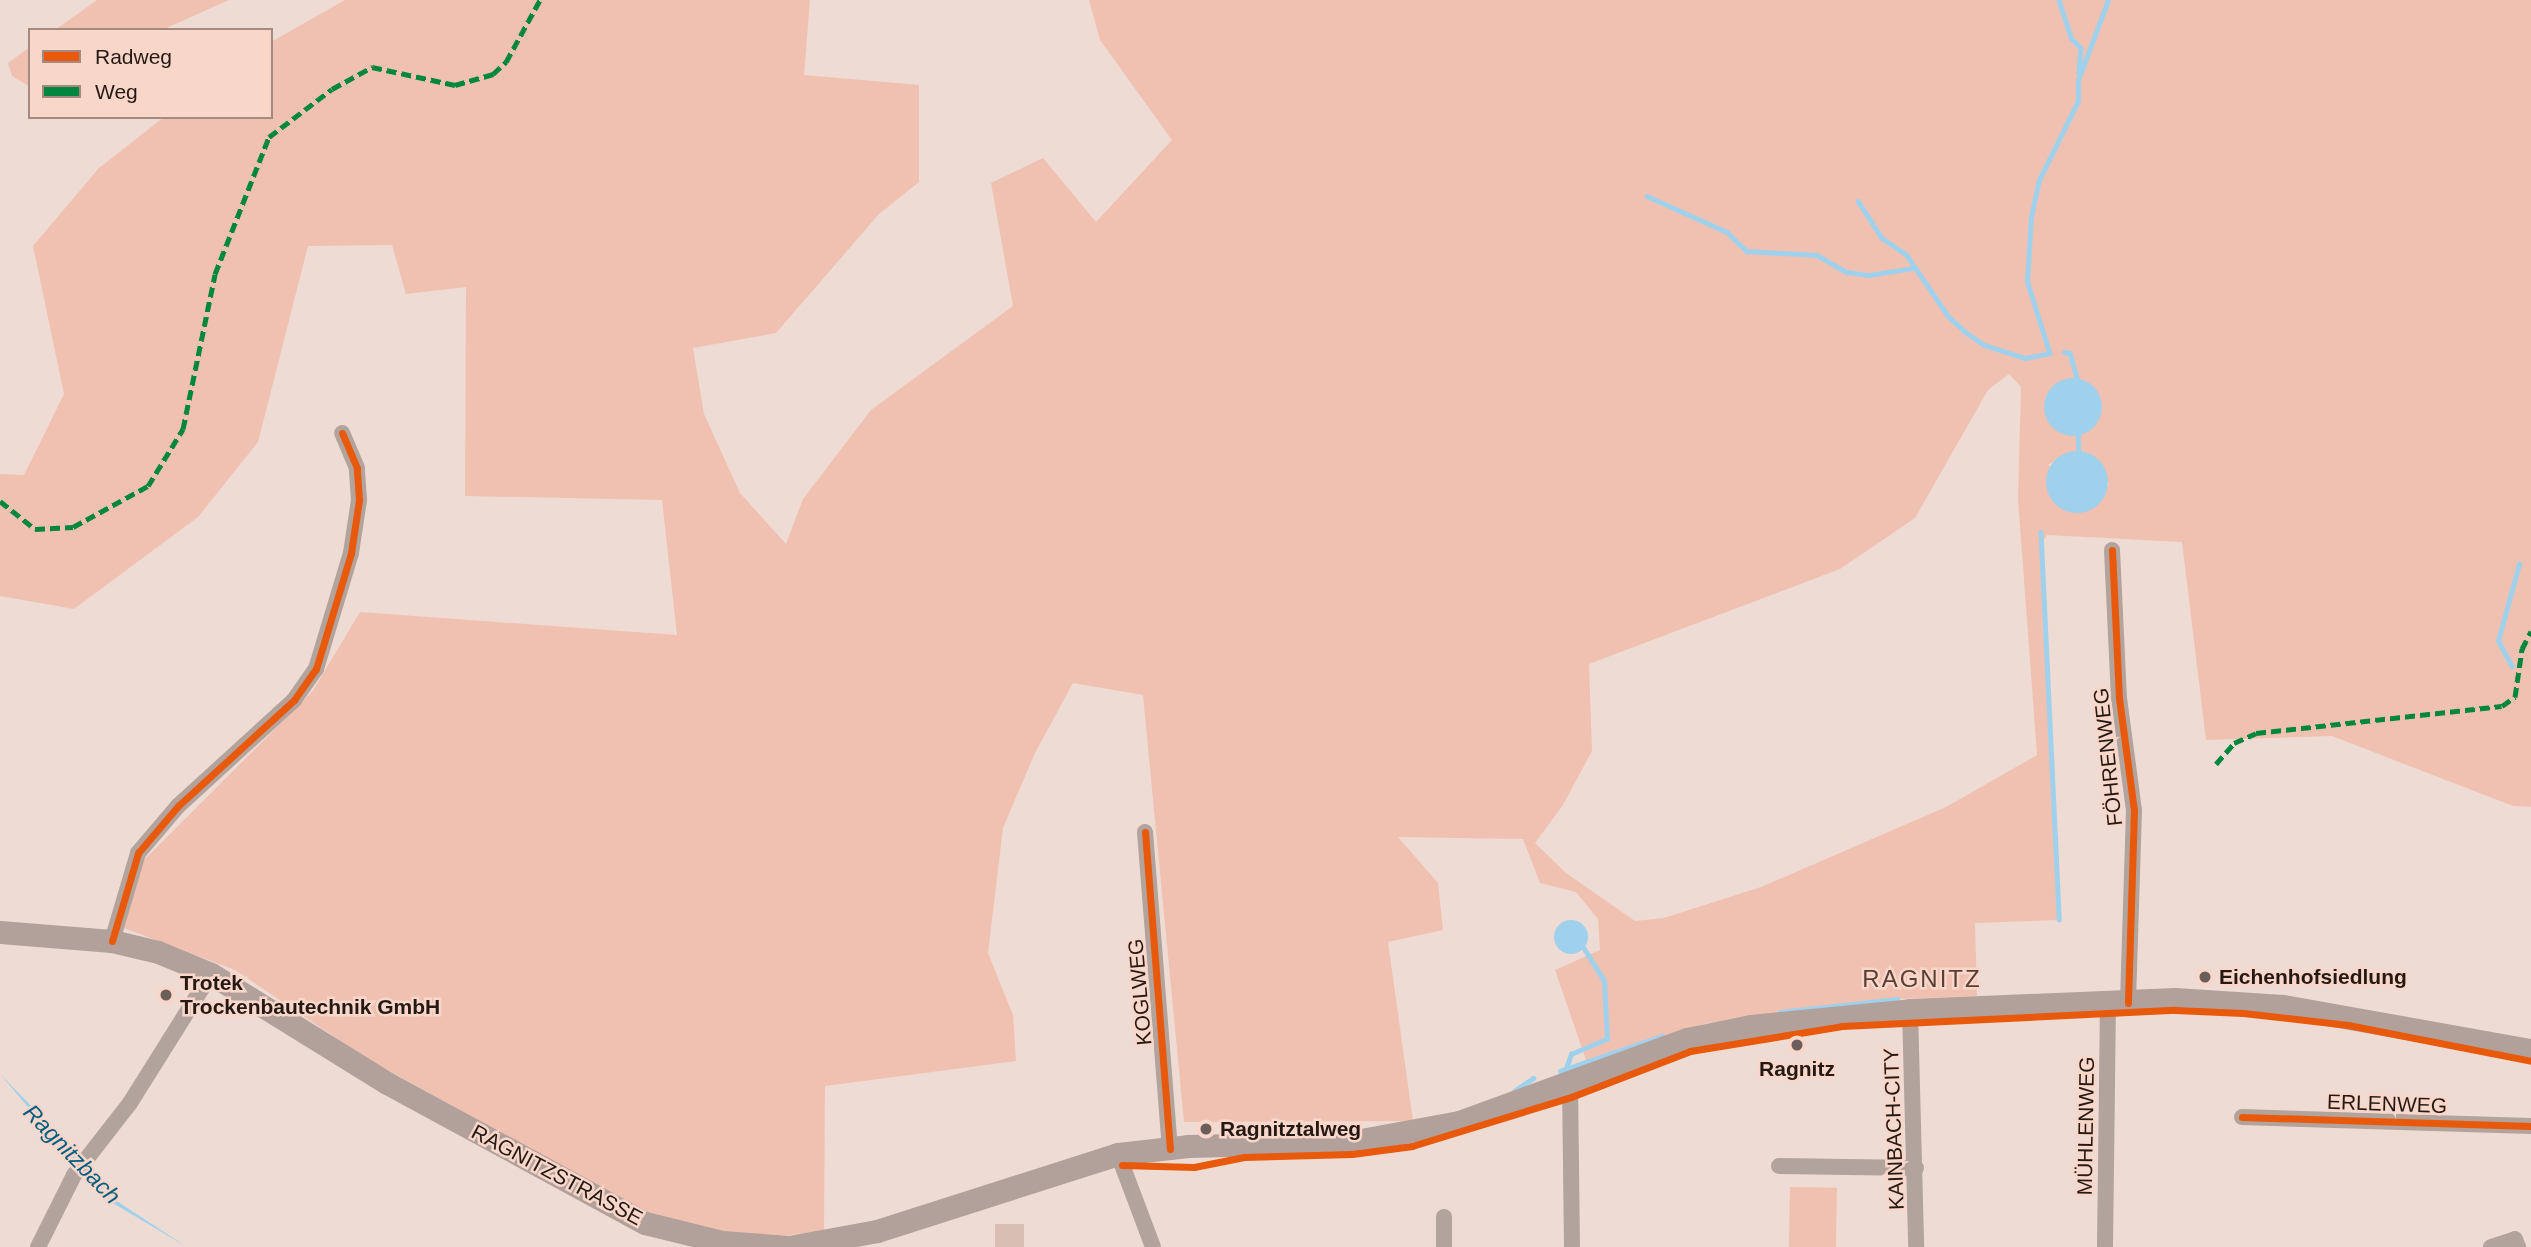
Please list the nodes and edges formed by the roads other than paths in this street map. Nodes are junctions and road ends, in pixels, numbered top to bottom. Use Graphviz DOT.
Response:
graph roads {
  1 [pos="342,433"];
  2 [pos="2112,550"];
  3 [pos="1145,832"];
  4 [pos="0,932"];
  5 [pos="112,941"];
  6 [pos="211,974"];
  7 [pos="2118,1004"];
  8 [pos="1910,1010"];
  9 [pos="2531,1050"];
  10 [pos="1570,1084"];
  11 [pos="2242,1117"];
  12 [pos="2531,1126"];
  13 [pos="1170,1149"];
  14 [pos="1118,1154"];
  15 [pos="1779,1166"];
  16 [pos="1916,1168"];
  17 [pos="1444,1217"];
  18 [pos="38,1247"];
  19 [pos="790,1247"];
  20 [pos="1153,1247"];
  21 [pos="1444,1247"];
  22 [pos="1572,1247"];
  23 [pos="1916,1247"];
  24 [pos="2105,1247"];
  25 [pos="2491,1247"];
  26 [pos="2518,1247"];
  1 -- 5 [label="street"];
  2 -- 7 [label="street, FÖHRENWEG"];
  3 -- 13 [label="street, KOGLWEG"];
  4 -- 5 [label="main road, RAGNITZSTRASSE"];
  5 -- 6 [label="main road, RAGNITZSTRASSE"];
  6 -- 18 [label="street"];
  6 -- 19 [label="main road, RAGNITZSTRASSE"];
  7 -- 8 [label="main road, RAGNITZSTRASSE"];
  7 -- 9 [label="main road, RAGNITZSTRASSE"];
  7 -- 24 [label="street, MÜHLENWEG"];
  8 -- 10 [label="main road, RAGNITZSTRASSE"];
  8 -- 16 [label="street, KAINBACH-CITY"];
  10 -- 13 [label="main road, RAGNITZSTRASSE"];
  10 -- 22 [label="street"];
  11 -- 12 [label="street, ERLENWEG"];
  13 -- 14 [label="main road, RAGNITZSTRASSE"];
  14 -- 19 [label="main road, RAGNITZSTRASSE"];
  14 -- 20 [label="street"];
  15 -- 16 [label="street"];
  16 -- 23 [label="street, KAINBACH-CITY"];
  17 -- 21 [label="street"];
  25 -- 26 [label="street"];
}
